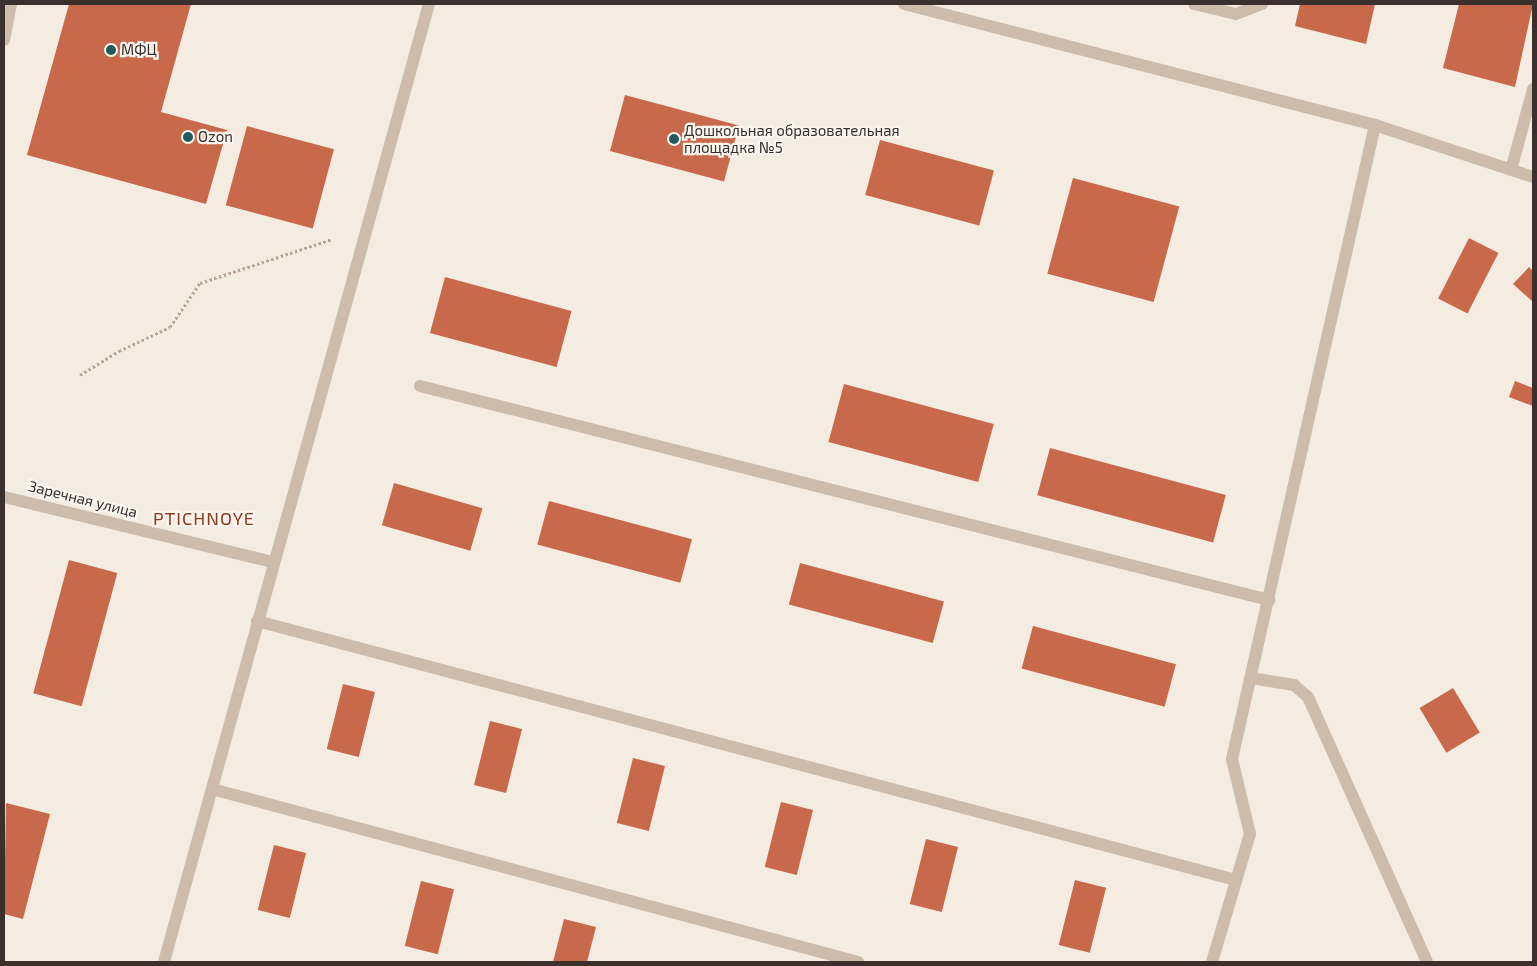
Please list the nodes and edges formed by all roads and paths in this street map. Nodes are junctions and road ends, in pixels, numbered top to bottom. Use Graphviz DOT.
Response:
graph roads {
  1 [pos="12,4"];
  2 [pos="429,4"];
  3 [pos="904,4"];
  4 [pos="1194,4"];
  5 [pos="1262,4"];
  6 [pos="4,40"];
  7 [pos="1533,89"];
  8 [pos="1375,125"];
  9 [pos="1511,170"];
  10 [pos="1533,177"];
  11 [pos="332,239"];
  12 [pos="80,375"];
  13 [pos="420,386"];
  14 [pos="4,497"];
  15 [pos="272,562"];
  16 [pos="1269,600"];
  17 [pos="256,620"];
  18 [pos="1251,678"];
  19 [pos="212,789"];
  20 [pos="1236,880"];
  21 [pos="164,962"];
  22 [pos="858,962"];
  23 [pos="1212,962"];
  24 [pos="1427,962"];
  1 -- 6 [label="street"];
  2 -- 15 [label="street"];
  3 -- 8 [label="street"];
  4 -- 5 [label="street"];
  7 -- 9 [label="street"];
  8 -- 9 [label="street"];
  8 -- 16 [label="street"];
  9 -- 10 [label="street"];
  11 -- 12 [label="path"];
  13 -- 16 [label="street"];
  14 -- 15 [label="street, Заречная улица"];
  15 -- 17 [label="street"];
  16 -- 18 [label="street"];
  17 -- 19 [label="street"];
  17 -- 20 [label="street"];
  18 -- 20 [label="street"];
  18 -- 24 [label="street"];
  19 -- 21 [label="street"];
  19 -- 22 [label="street"];
  20 -- 23 [label="street"];
}
